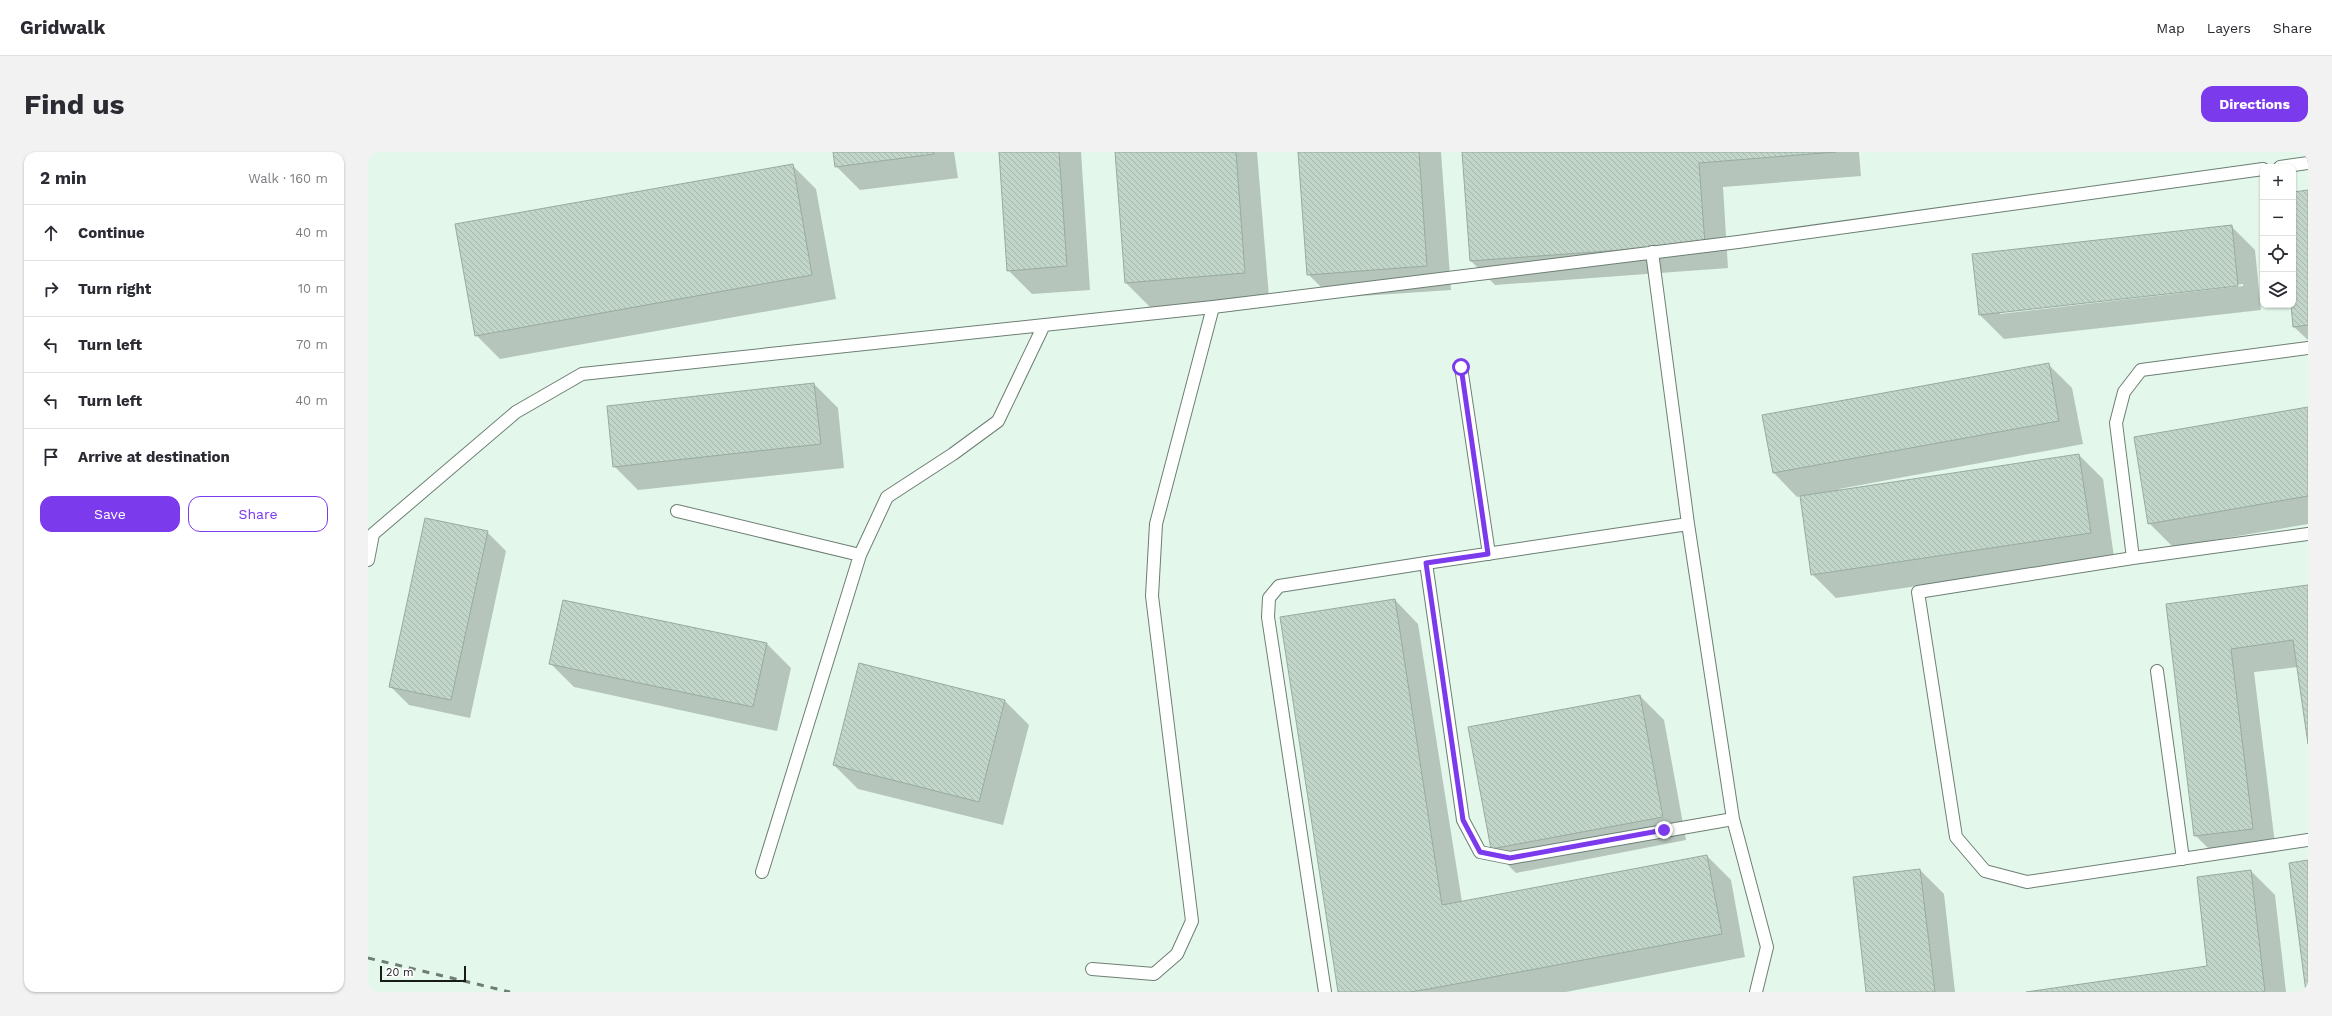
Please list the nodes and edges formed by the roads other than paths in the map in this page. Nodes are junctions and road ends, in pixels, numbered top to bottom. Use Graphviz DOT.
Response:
graph roads {
  1 [pos="2308,163"];
  2 [pos="2296,165"];
  3 [pos="2260,169"];
  4 [pos="1652,252"];
  5 [pos="1213,307"];
  6 [pos="1044,325"];
  7 [pos="2308,348"];
  8 [pos="1461,367"];
  9 [pos="677,511"];
  10 [pos="1688,524"];
  11 [pos="2308,534"];
  12 [pos="370,536"];
  13 [pos="1488,554"];
  14 [pos="860,556"];
  15 [pos="2133,558"];
  16 [pos="368,560"];
  17 [pos="1426,563"];
  18 [pos="2157,671"];
  19 [pos="1733,819"];
  20 [pos="2308,840"];
  21 [pos="2183,859"];
  22 [pos="762,872"];
  23 [pos="1092,968"];
  24 [pos="1325,992"];
  25 [pos="1756,992"];
  1 -- 2 [label="lane"];
  3 -- 4 [label="lane"];
  4 -- 5 [label="lane"];
  4 -- 10 [label="lane"];
  5 -- 6 [label="lane"];
  5 -- 23 [label="lane"];
  6 -- 12 [label="lane"];
  6 -- 14 [label="lane"];
  7 -- 15 [label="lane"];
  8 -- 13 [label="lane"];
  9 -- 14 [label="lane"];
  10 -- 13 [label="lane"];
  10 -- 19 [label="lane"];
  11 -- 15 [label="lane"];
  12 -- 16 [label="lane"];
  13 -- 17 [label="lane"];
  14 -- 22 [label="lane"];
  15 -- 21 [label="lane"];
  17 -- 19 [label="lane"];
  17 -- 24 [label="lane"];
  18 -- 21 [label="lane"];
  19 -- 25 [label="lane"];
  20 -- 21 [label="lane"];
}
